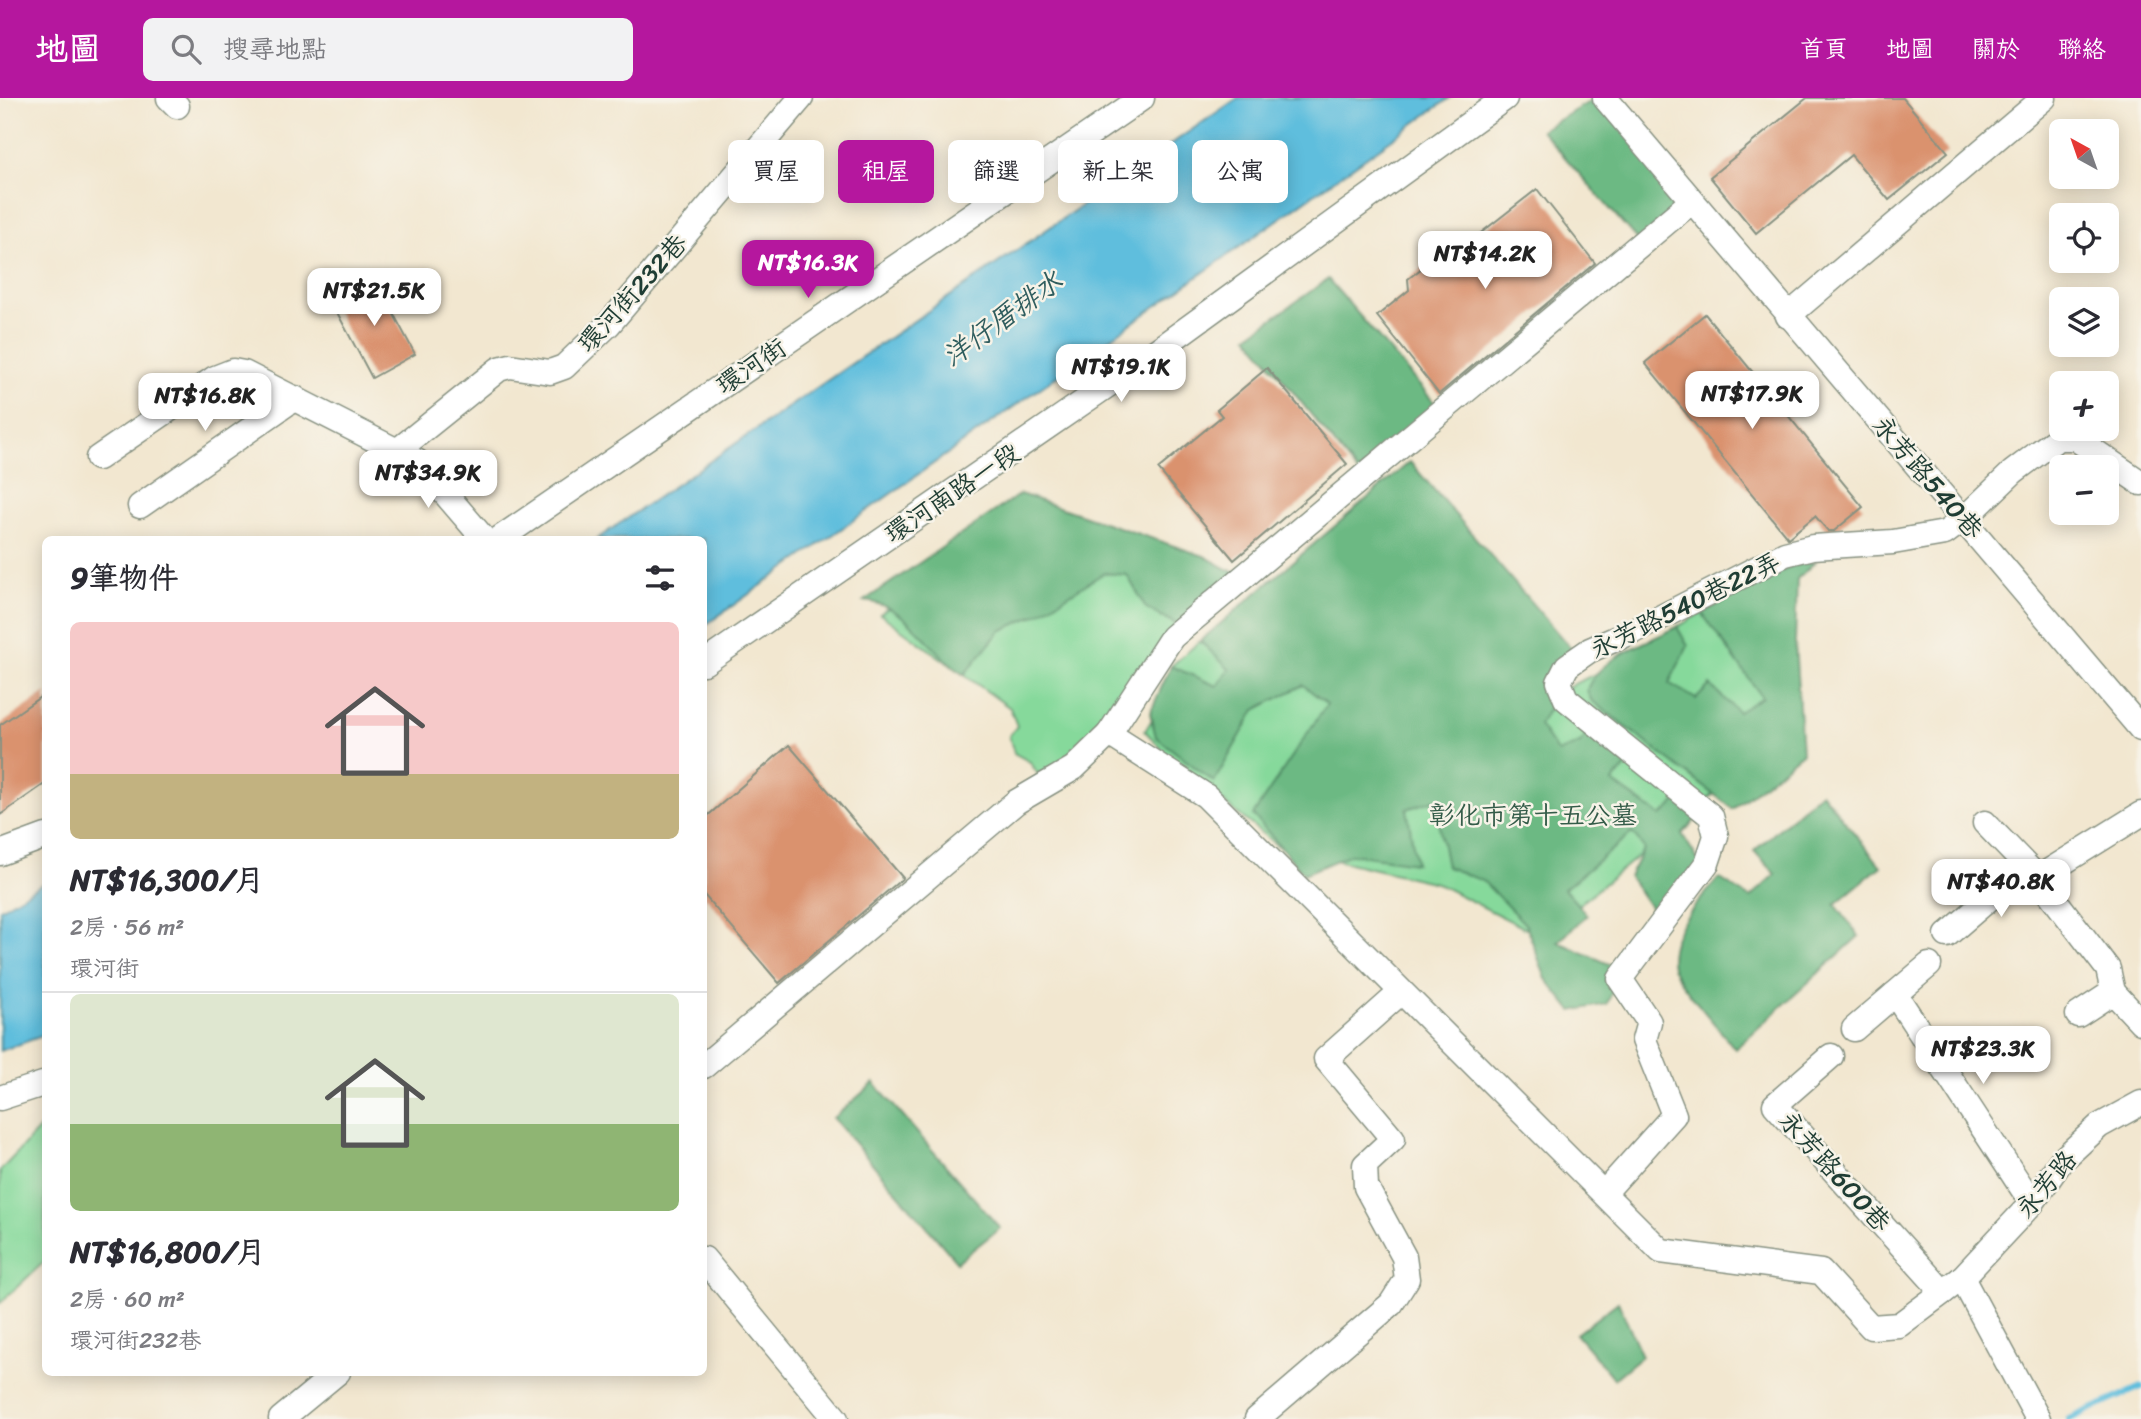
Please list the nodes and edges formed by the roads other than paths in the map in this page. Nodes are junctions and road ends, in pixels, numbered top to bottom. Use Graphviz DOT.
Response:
graph roads {
  1 [pos="801,98"];
  2 [pos="1142,98"];
  3 [pos="1506,98"];
  4 [pos="1605,98"];
  5 [pos="2044,98"];
  6 [pos="1692,201"];
  7 [pos="1788,316"];
  8 [pos="295,398"];
  9 [pos="397,451"];
  10 [pos="98,458"];
  11 [pos="2139,479"];
  12 [pos="140,506"];
  13 [pos="1965,518"];
  14 [pos="481,536"];
  15 [pos="503,536"];
  16 [pos="707,661"];
  17 [pos="2141,729"];
  18 [pos="1109,734"];
  19 [pos="2141,814"];
  20 [pos="1985,822"];
  21 [pos="42,837"];
  22 [pos="0,853"];
  23 [pos="2031,873"];
  24 [pos="1947,935"];
  25 [pos="1929,965"];
  26 [pos="2113,992"];
  27 [pos="1400,993"];
  28 [pos="1895,994"];
  29 [pos="2078,1015"];
  30 [pos="2141,1022"];
  31 [pos="1854,1029"];
  32 [pos="1831,1056"];
  33 [pos="707,1063"];
  34 [pos="42,1084"];
  35 [pos="0,1098"];
  36 [pos="2141,1103"];
  37 [pos="1604,1194"];
  38 [pos="2032,1203"];
  39 [pos="707,1263"];
  40 [pos="1953,1285"];
  41 [pos="333,1376"];
  42 [pos="281,1419"];
  43 [pos="836,1419"];
  44 [pos="1256,1419"];
  45 [pos="2038,1419"];
  1 -- 9 [label="street, 環河街232巷"];
  2 -- 15 [label="street, 環河街"];
  3 -- 16 [label="street, 環河南路一段"];
  4 -- 6 [label="street, 永芳路540巷"];
  5 -- 7 [label="street"];
  6 -- 7 [label="street, 永芳路540巷"];
  6 -- 18 [label="street"];
  7 -- 13 [label="street, 永芳路540巷"];
  8 -- 9 [label="street"];
  8 -- 10 [label="street"];
  8 -- 12 [label="street"];
  9 -- 14 [label="street"];
  11 -- 13 [label="street, 永芳路540巷22弄"];
  13 -- 17 [label="street, 永芳路540巷"];
  13 -- 37 [label="street, 永芳路540巷22弄"];
  18 -- 27 [label="street"];
  18 -- 33 [label="street"];
  19 -- 23 [label="street"];
  20 -- 23 [label="street"];
  21 -- 22 [label="street"];
  23 -- 24 [label="street"];
  23 -- 26 [label="street"];
  25 -- 28 [label="street"];
  26 -- 29 [label="street"];
  26 -- 30 [label="street"];
  27 -- 37 [label="street"];
  27 -- 44 [label="street"];
  28 -- 31 [label="street"];
  28 -- 38 [label="street"];
  32 -- 40 [label="street, 永芳路600巷"];
  34 -- 35 [label="street"];
  36 -- 38 [label="street, 永芳路"];
  37 -- 40 [label="street, 永芳路"];
  38 -- 40 [label="street, 永芳路"];
  39 -- 43 [label="street"];
  40 -- 45 [label="street"];
  41 -- 42 [label="street"];
}
